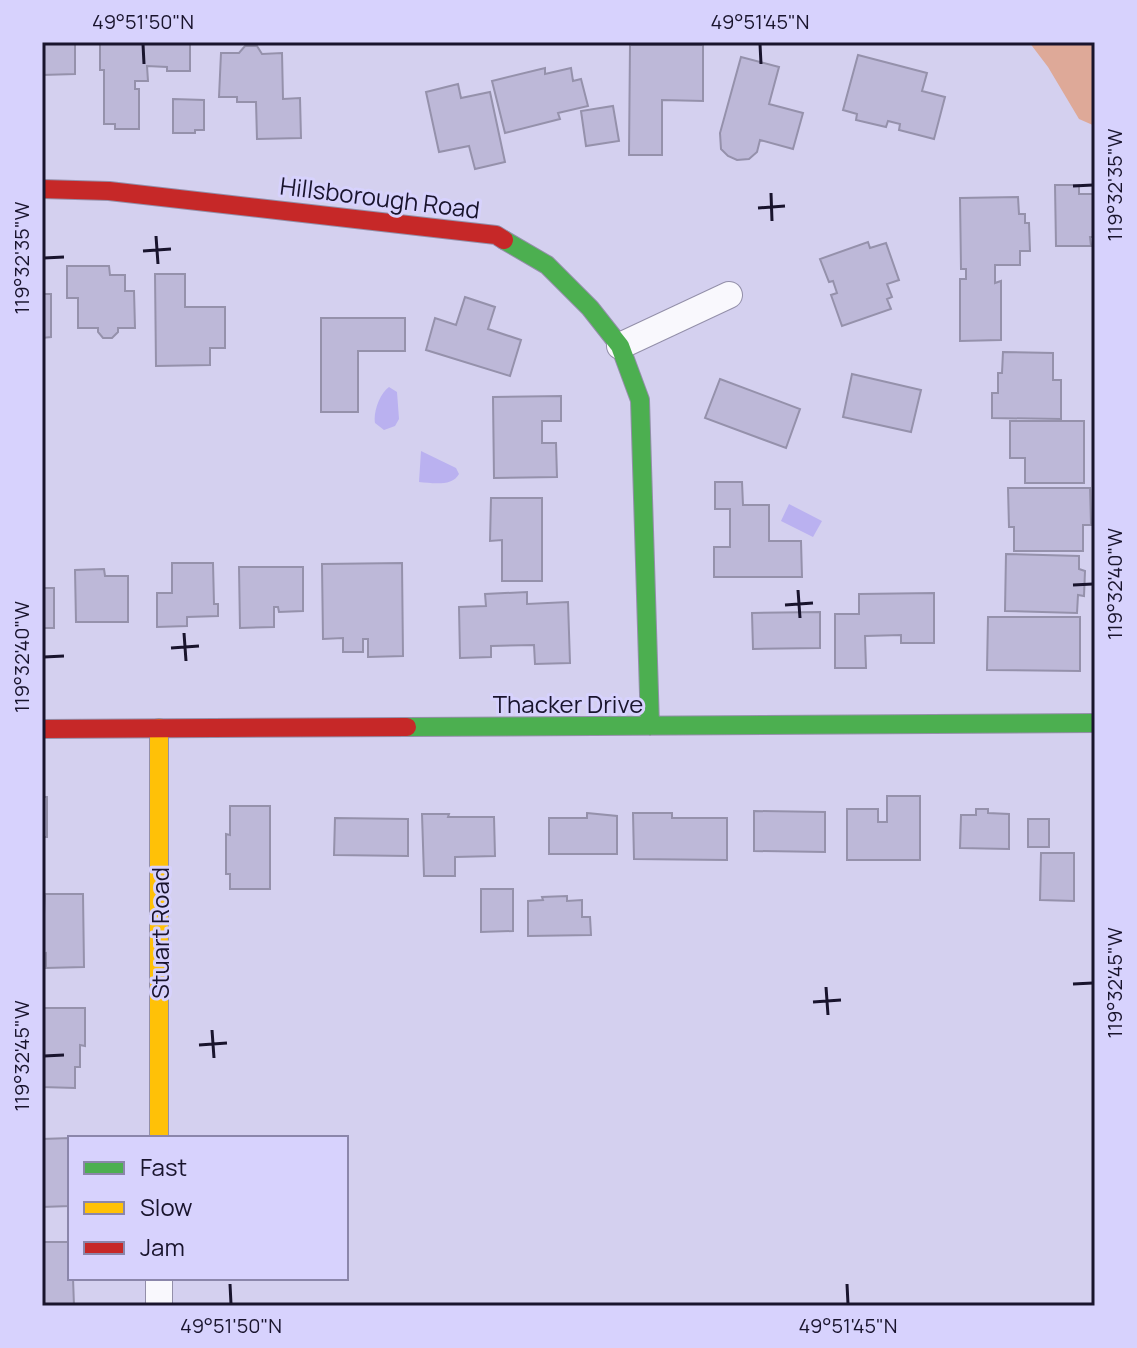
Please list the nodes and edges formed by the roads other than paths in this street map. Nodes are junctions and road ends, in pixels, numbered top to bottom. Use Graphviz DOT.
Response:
graph roads {
  1 [pos="42,189"];
  2 [pos="729,295"];
  3 [pos="620,346"];
  4 [pos="1095,723"];
  5 [pos="650,726"];
  6 [pos="159,728"];
  7 [pos="42,729"];
  8 [pos="159,1136"];
  9 [pos="159,1280"];
  10 [pos="159,1306"];
  1 -- 3 [label="street, Hillsborough Road"];
  2 -- 3 [label="street"];
  3 -- 5 [label="street, Hillsborough Road"];
  4 -- 5 [label="street, Thacker Drive"];
  5 -- 6 [label="street, Thacker Drive"];
  6 -- 7 [label="street, Thacker Drive"];
  6 -- 8 [label="street, Stuart Road"];
  9 -- 10 [label="street"];
}
